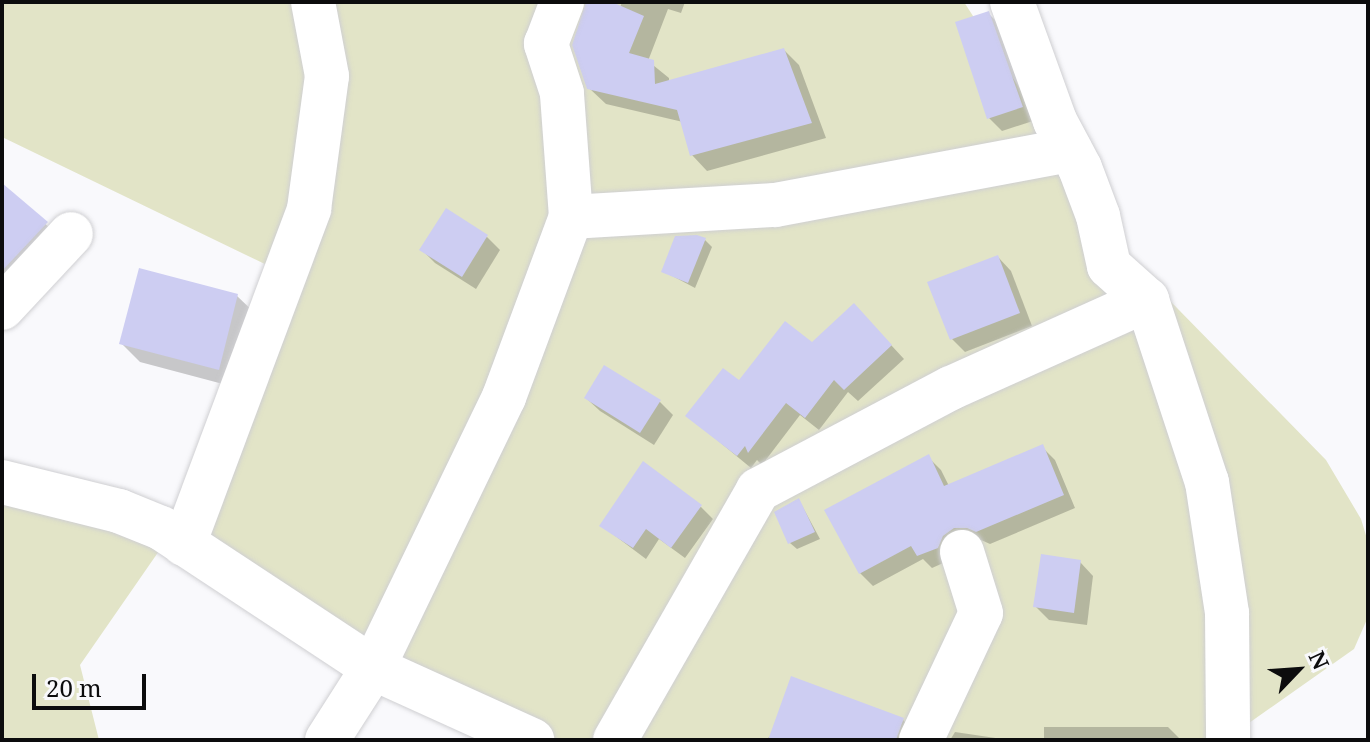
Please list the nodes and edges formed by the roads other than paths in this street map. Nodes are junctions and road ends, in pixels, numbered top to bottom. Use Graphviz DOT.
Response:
graph roads {
  1 [pos="313,2"];
  2 [pos="562,2"];
  3 [pos="1012,2"];
  4 [pos="1070,150"];
  5 [pos="571,217"];
  6 [pos="71,234"];
  7 [pos="1147,300"];
  8 [pos="2,308"];
  9 [pos="2,482"];
  10 [pos="184,544"];
  11 [pos="962,552"];
  12 [pos="373,668"];
  13 [pos="327,740"];
  14 [pos="532,740"];
  15 [pos="615,740"];
  16 [pos="921,740"];
  17 [pos="1228,740"];
  1 -- 10 [label="street"];
  2 -- 5 [label="street"];
  3 -- 4 [label="street"];
  4 -- 5 [label="street"];
  4 -- 7 [label="street"];
  5 -- 12 [label="street"];
  6 -- 8 [label="street"];
  7 -- 15 [label="street"];
  7 -- 17 [label="street"];
  9 -- 10 [label="street"];
  10 -- 12 [label="street"];
  11 -- 16 [label="street"];
  12 -- 13 [label="street"];
  12 -- 14 [label="street"];
}
